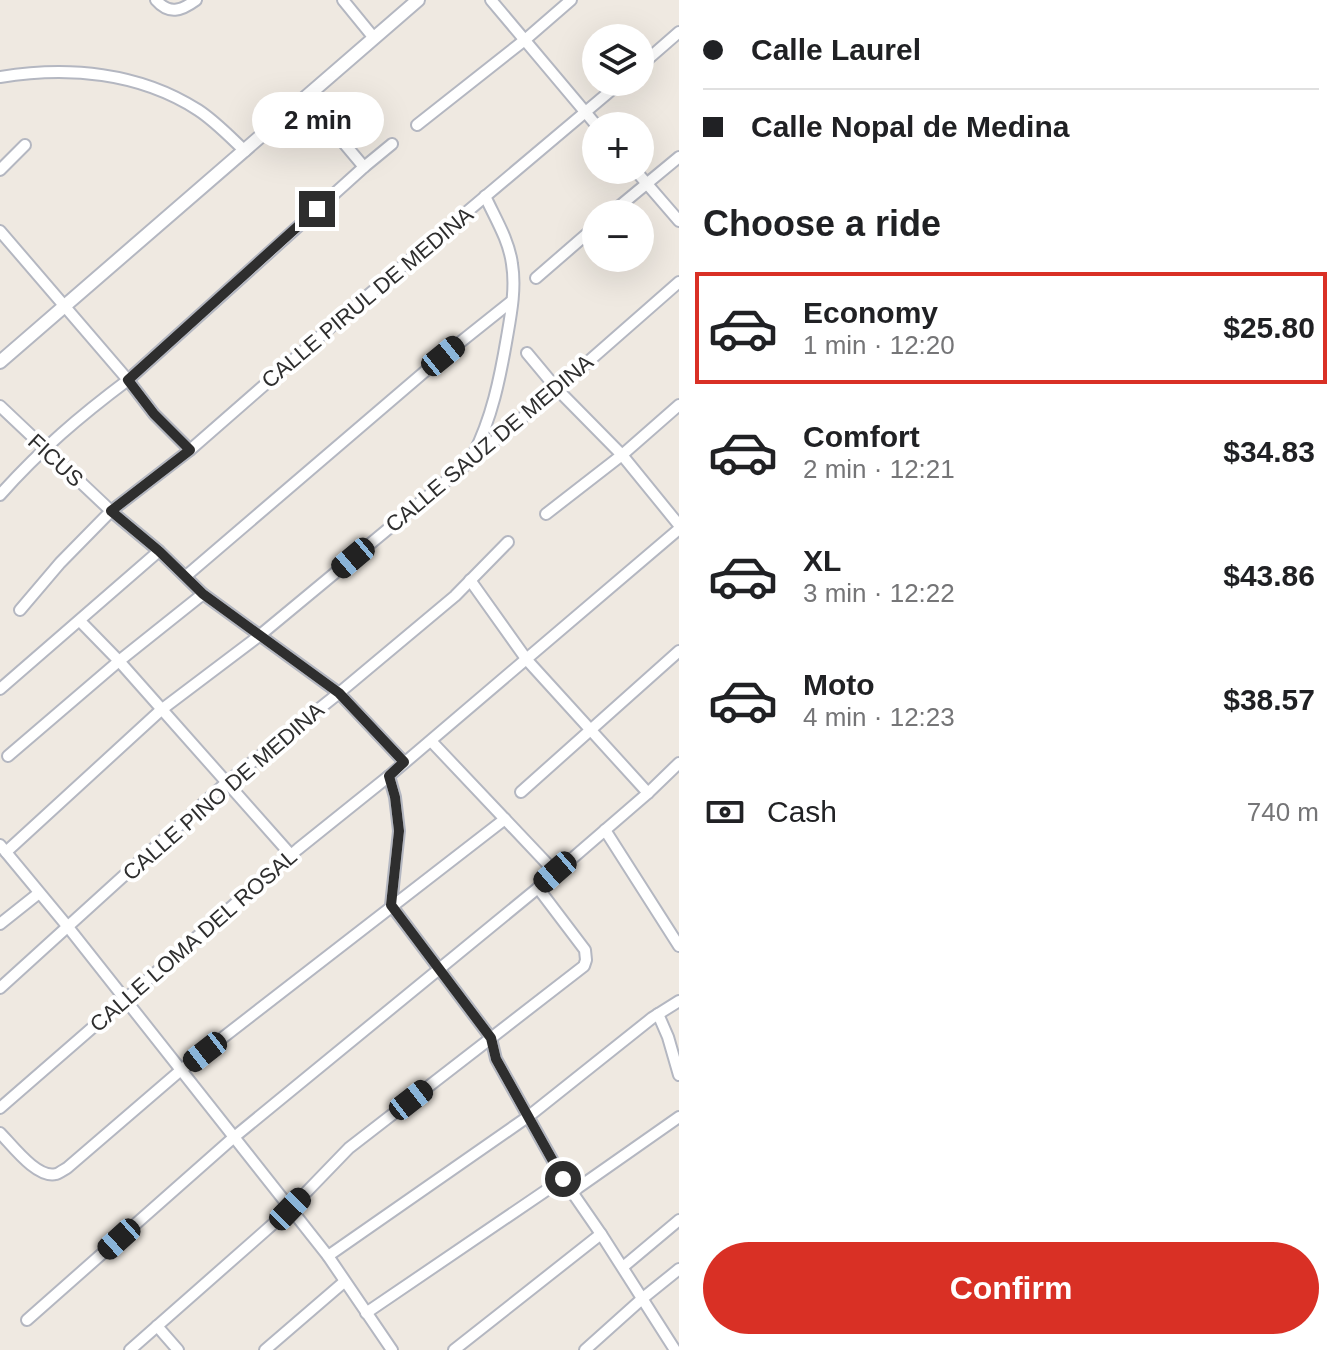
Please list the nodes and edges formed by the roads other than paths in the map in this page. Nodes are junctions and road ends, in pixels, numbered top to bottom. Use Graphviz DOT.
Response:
graph roads {
  1 [pos="156,0"];
  2 [pos="196,0"];
  3 [pos="343,0"];
  4 [pos="418,0"];
  5 [pos="491,0"];
  6 [pos="571,0"];
  7 [pos="679,32"];
  8 [pos="374,38"];
  9 [pos="526,39"];
  10 [pos="654,54"];
  11 [pos="0,77"];
  12 [pos="604,96"];
  13 [pos="306,98"];
  14 [pos="585,112"];
  15 [pos="582,115"];
  16 [pos="417,125"];
  17 [pos="392,144"];
  18 [pos="25,145"];
  19 [pos="245,151"];
  20 [pos="679,157"];
  21 [pos="364,167"];
  22 [pos="0,170"];
  23 [pos="654,177"];
  24 [pos="646,184"];
  25 [pos="648,184"];
  26 [pos="485,196"];
  27 [pos="627,200"];
  28 [pos="679,221"];
  29 [pos="0,231"];
  30 [pos="582,238"];
  31 [pos="536,278"];
  32 [pos="679,282"];
  33 [pos="512,301"];
  34 [pos="63,305"];
  35 [pos="527,353"];
  36 [pos="0,362"];
  37 [pos="128,380"];
  38 [pos="557,389"];
  39 [pos="679,405"];
  40 [pos="0,406"];
  41 [pos="44,448"];
  42 [pos="190,450"];
  43 [pos="622,455"];
  44 [pos="470,460"];
  45 [pos="0,495"];
  46 [pos="111,511"];
  47 [pos="546,514"];
  48 [pos="679,527"];
  49 [pos="508,542"];
  50 [pos="159,551"];
  51 [pos="186,576"];
  52 [pos="470,580"];
  53 [pos="203,594"];
  54 [pos="20,610"];
  55 [pos="80,621"];
  56 [pos="259,636"];
  57 [pos="679,651"];
  58 [pos="527,660"];
  59 [pos="119,661"];
  60 [pos="0,689"];
  61 [pos="339,693"];
  62 [pos="161,710"];
  63 [pos="589,729"];
  64 [pos="431,741"];
  65 [pos="8,756"];
  66 [pos="404,762"];
  67 [pos="679,763"];
  68 [pos="389,776"];
  69 [pos="226,783"];
  70 [pos="521,792"];
  71 [pos="648,793"];
  72 [pos="505,819"];
  73 [pos="605,830"];
  74 [pos="3,848"];
  75 [pos="291,855"];
  76 [pos="555,872"];
  77 [pos="538,888"];
  78 [pos="39,893"];
  79 [pos="391,905"];
  80 [pos="0,924"];
  81 [pos="68,927"];
  82 [pos="679,946"];
  83 [pos="439,967"];
  84 [pos="0,988"];
  85 [pos="125,1000"];
  86 [pos="679,1001"];
  87 [pos="658,1014"];
  88 [pos="491,1038"];
  89 [pos="181,1070"];
  90 [pos="679,1075"];
  91 [pos="0,1108"];
  92 [pos="529,1116"];
  93 [pos="679,1117"];
  94 [pos="0,1133"];
  95 [pos="233,1138"];
  96 [pos="563,1179"];
  97 [pos="572,1192"];
  98 [pos="290,1209"];
  99 [pos="679,1220"];
  100 [pos="601,1234"];
  101 [pos="328,1256"];
  102 [pos="623,1267"];
  103 [pos="679,1269"];
  104 [pos="344,1282"];
  105 [pos="643,1298"];
  106 [pos="366,1313"];
  107 [pos="27,1320"];
  108 [pos="157,1326"];
  109 [pos="130,1350"];
  110 [pos="178,1350"];
  111 [pos="265,1350"];
  112 [pos="392,1350"];
  113 [pos="454,1350"];
  114 [pos="585,1350"];
  115 [pos="675,1350"];
  1 -- 2 [label="street"];
  3 -- 8 [label="street"];
  4 -- 8 [label="street"];
  5 -- 9 [label="street"];
  6 -- 9 [label="street"];
  7 -- 10 [label="street"];
  8 -- 13 [label="street"];
  9 -- 14 [label="street"];
  9 -- 16 [label="street"];
  11 -- 19 [label="street"];
  12 -- 14 [label="street, CALLE PIRUL DE MEDINA"];
  13 -- 19 [label="street"];
  13 -- 21 [label="street"];
  15 -- 26 [label="street, CALLE PIRUL DE MEDINA"];
  17 -- 21 [label="street"];
  18 -- 22 [label="street"];
  19 -- 34 [label="street"];
  20 -- 23 [label="street"];
  21 -- 37 [label="street"];
  24 -- 27 [label="street"];
  25 -- 28 [label="street"];
  26 -- 33 [label="street"];
  26 -- 42 [label="street, CALLE PIRUL DE MEDINA"];
  29 -- 34 [label="street"];
  30 -- 31 [label="street"];
  32 -- 38 [label="street, CALLE SAUZ DE MEDINA"];
  33 -- 44 [label="street"];
  33 -- 51 [label="street"];
  34 -- 36 [label="street"];
  34 -- 37 [label="street"];
  35 -- 38 [label="street"];
  37 -- 41 [label="street"];
  37 -- 42 [label="street"];
  38 -- 43 [label="street"];
  38 -- 44 [label="street, CALLE SAUZ DE MEDINA"];
  39 -- 43 [label="street"];
  40 -- 41 [label="street, FICUS"];
  41 -- 45 [label="street"];
  41 -- 46 [label="street, FICUS"];
  42 -- 46 [label="street, CALLE PIRUL DE MEDINA"];
  43 -- 47 [label="street"];
  43 -- 48 [label="street"];
  44 -- 56 [label="street, CALLE SAUZ DE MEDINA"];
  46 -- 50 [label="street, FICUS"];
  46 -- 54 [label="street, CALLE PIRUL DE MEDINA"];
  48 -- 58 [label="street, CALLE LOMA DEL ROSAL"];
  49 -- 52 [label="street, CALLE PINO DE MEDINA"];
  50 -- 51 [label="street, FICUS"];
  50 -- 55 [label="street"];
  51 -- 53 [label="street, FICUS"];
  52 -- 58 [label="street"];
  52 -- 61 [label="street, CALLE PINO DE MEDINA"];
  53 -- 56 [label="street, FICUS"];
  53 -- 59 [label="street"];
  55 -- 59 [label="street"];
  55 -- 60 [label="street"];
  56 -- 61 [label="street, FICUS"];
  56 -- 62 [label="street, CALLE SAUZ DE MEDINA"];
  57 -- 63 [label="street"];
  58 -- 63 [label="street"];
  58 -- 64 [label="street, CALLE LOMA DEL ROSAL"];
  59 -- 62 [label="street"];
  59 -- 65 [label="street"];
  61 -- 66 [label="street, FICUS"];
  61 -- 69 [label="street, CALLE PINO DE MEDINA"];
  62 -- 69 [label="street"];
  62 -- 74 [label="street, CALLE SAUZ DE MEDINA"];
  63 -- 70 [label="street"];
  63 -- 71 [label="street"];
  64 -- 66 [label="street, CALLE LOMA DEL ROSAL"];
  64 -- 72 [label="street"];
  66 -- 68 [label="street, CALLE LOMA DEL ROSAL"];
  67 -- 71 [label="street"];
  68 -- 75 [label="street, CALLE LOMA DEL ROSAL"];
  68 -- 79 [label="street"];
  69 -- 75 [label="street"];
  69 -- 81 [label="street, CALLE PINO DE MEDINA"];
  71 -- 73 [label="street"];
  72 -- 76 [label="street"];
  72 -- 79 [label="street"];
  73 -- 76 [label="street"];
  73 -- 82 [label="street"];
  74 -- 78 [label="street"];
  75 -- 85 [label="street, CALLE LOMA DEL ROSAL"];
  76 -- 77 [label="street"];
  77 -- 83 [label="street"];
  77 -- 88 [label="street"];
  78 -- 80 [label="street"];
  78 -- 81 [label="street"];
  79 -- 83 [label="street"];
  79 -- 89 [label="street"];
  81 -- 84 [label="street, CALLE PINO DE MEDINA"];
  81 -- 85 [label="street"];
  83 -- 88 [label="street"];
  83 -- 95 [label="street"];
  85 -- 89 [label="street"];
  85 -- 91 [label="street, CALLE LOMA DEL ROSAL"];
  86 -- 87 [label="street"];
  87 -- 90 [label="street"];
  87 -- 92 [label="street"];
  88 -- 92 [label="street"];
  88 -- 98 [label="street"];
  89 -- 94 [label="street"];
  89 -- 95 [label="street"];
  92 -- 96 [label="street"];
  92 -- 101 [label="street"];
  93 -- 97 [label="street"];
  95 -- 98 [label="street"];
  95 -- 107 [label="street"];
  96 -- 97 [label="street"];
  96 -- 106 [label="street"];
  97 -- 100 [label="street"];
  98 -- 101 [label="street"];
  98 -- 108 [label="street"];
  99 -- 102 [label="street"];
  100 -- 102 [label="street"];
  100 -- 113 [label="street"];
  101 -- 104 [label="street"];
  102 -- 105 [label="street"];
  103 -- 105 [label="street"];
  104 -- 106 [label="street"];
  104 -- 111 [label="street"];
  105 -- 114 [label="street"];
  105 -- 115 [label="street"];
  106 -- 112 [label="street"];
  108 -- 109 [label="street"];
  108 -- 110 [label="street"];
}
